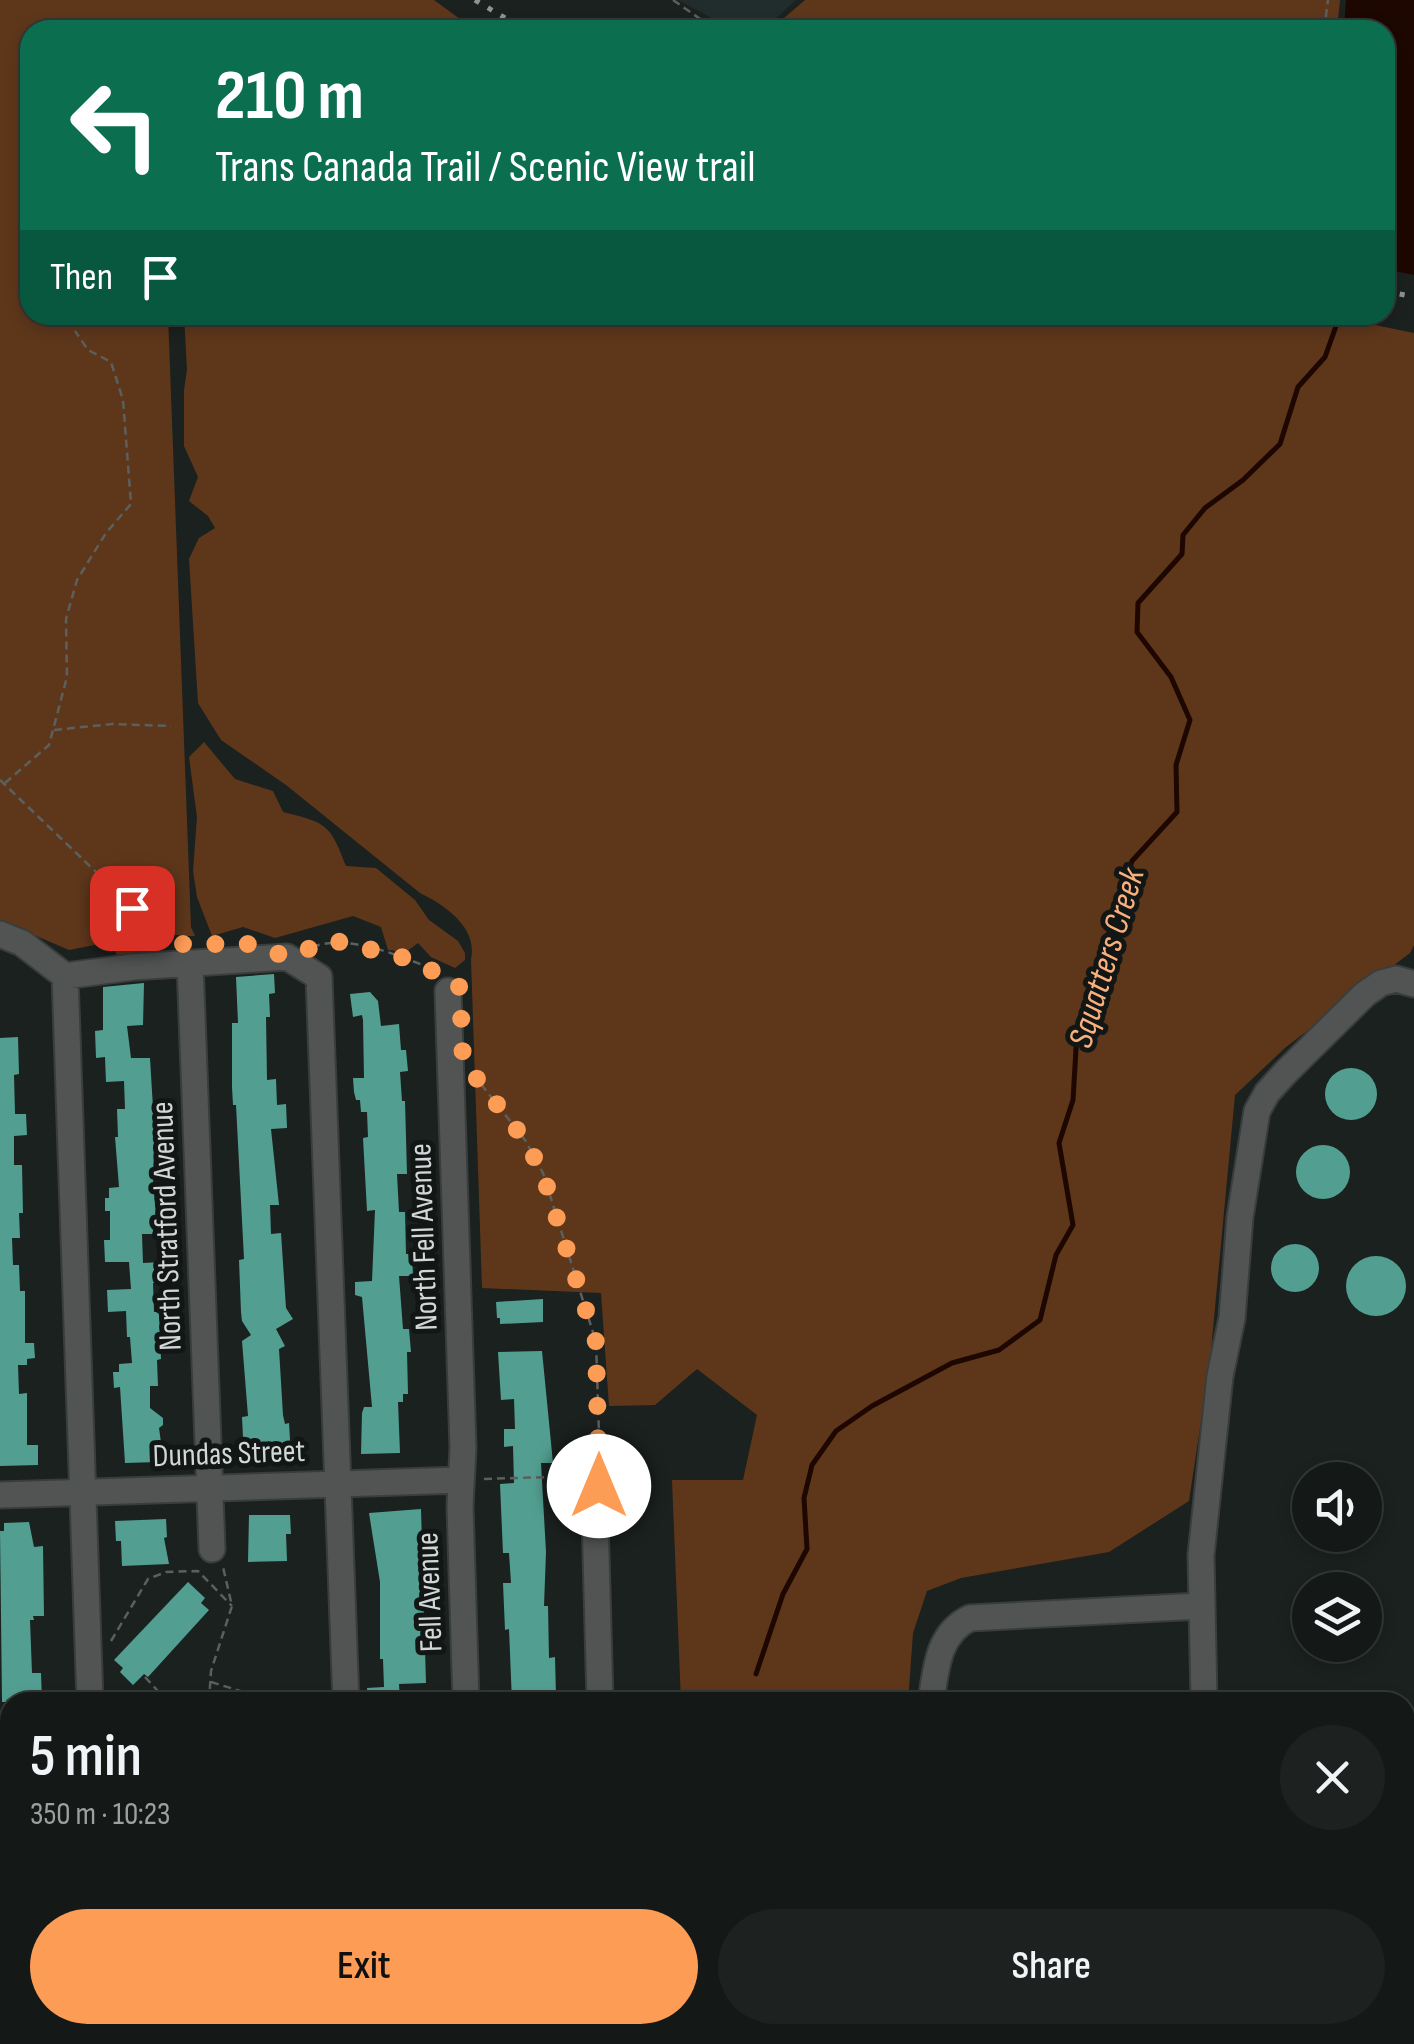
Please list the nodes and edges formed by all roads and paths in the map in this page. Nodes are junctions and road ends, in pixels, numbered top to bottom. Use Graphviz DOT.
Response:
graph roads {
  1 [pos="673,0"];
  2 [pos="702,20"];
  3 [pos="74,332"];
  4 [pos="171,726"];
  5 [pos="53,730"];
  6 [pos="2,782"];
  7 [pos="0,934"];
  8 [pos="181,953"];
  9 [pos="287,957"];
  10 [pos="66,976"];
  11 [pos="443,981"];
  12 [pos="1414,984"];
  13 [pos="473,1074"];
  14 [pos="469,1479"];
  15 [pos="338,1484"];
  16 [pos="599,1486"];
  17 [pos="208,1488"];
  18 [pos="84,1491"];
  19 [pos="0,1495"];
  20 [pos="212,1549"];
  21 [pos="232,1606"];
  22 [pos="1200,1606"];
  23 [pos="108,1646"];
  24 [pos="146,1677"];
  25 [pos="210,1681"];
  26 [pos="97,1692"];
  27 [pos="158,1692"];
  28 [pos="209,1692"];
  29 [pos="245,1692"];
  30 [pos="341,1692"];
  31 [pos="466,1692"];
  32 [pos="600,1692"];
  33 [pos="933,1692"];
  34 [pos="1204,1692"];
  1 -- 2 [label="path"];
  3 -- 5 [label="path"];
  4 -- 5 [label="path"];
  5 -- 6 [label="path"];
  6 -- 8 [label="path"];
  7 -- 10 [label="street"];
  8 -- 9 [label="street"];
  8 -- 10 [label="street"];
  8 -- 17 [label="street, North Stratford Avenue"];
  9 -- 11 [label="path"];
  9 -- 15 [label="street"];
  10 -- 18 [label="street"];
  11 -- 14 [label="street, North Fell Avenue"];
  12 -- 22 [label="street"];
  13 -- 16 [label="path"];
  14 -- 15 [label="street, Dundas Street"];
  14 -- 16 [label="path"];
  14 -- 31 [label="street, Fell Avenue"];
  15 -- 17 [label="street, Dundas Street"];
  15 -- 30 [label="street"];
  16 -- 32 [label="street"];
  17 -- 18 [label="street, Dundas Street"];
  17 -- 20 [label="street, North Stratford Avenue"];
  18 -- 19 [label="street, Dundas Street"];
  18 -- 26 [label="street"];
  20 -- 21 [label="path"];
  21 -- 23 [label="path"];
  21 -- 25 [label="path"];
  22 -- 33 [label="street"];
  22 -- 34 [label="street"];
  24 -- 27 [label="path"];
  25 -- 28 [label="path"];
  25 -- 29 [label="path"];
}
